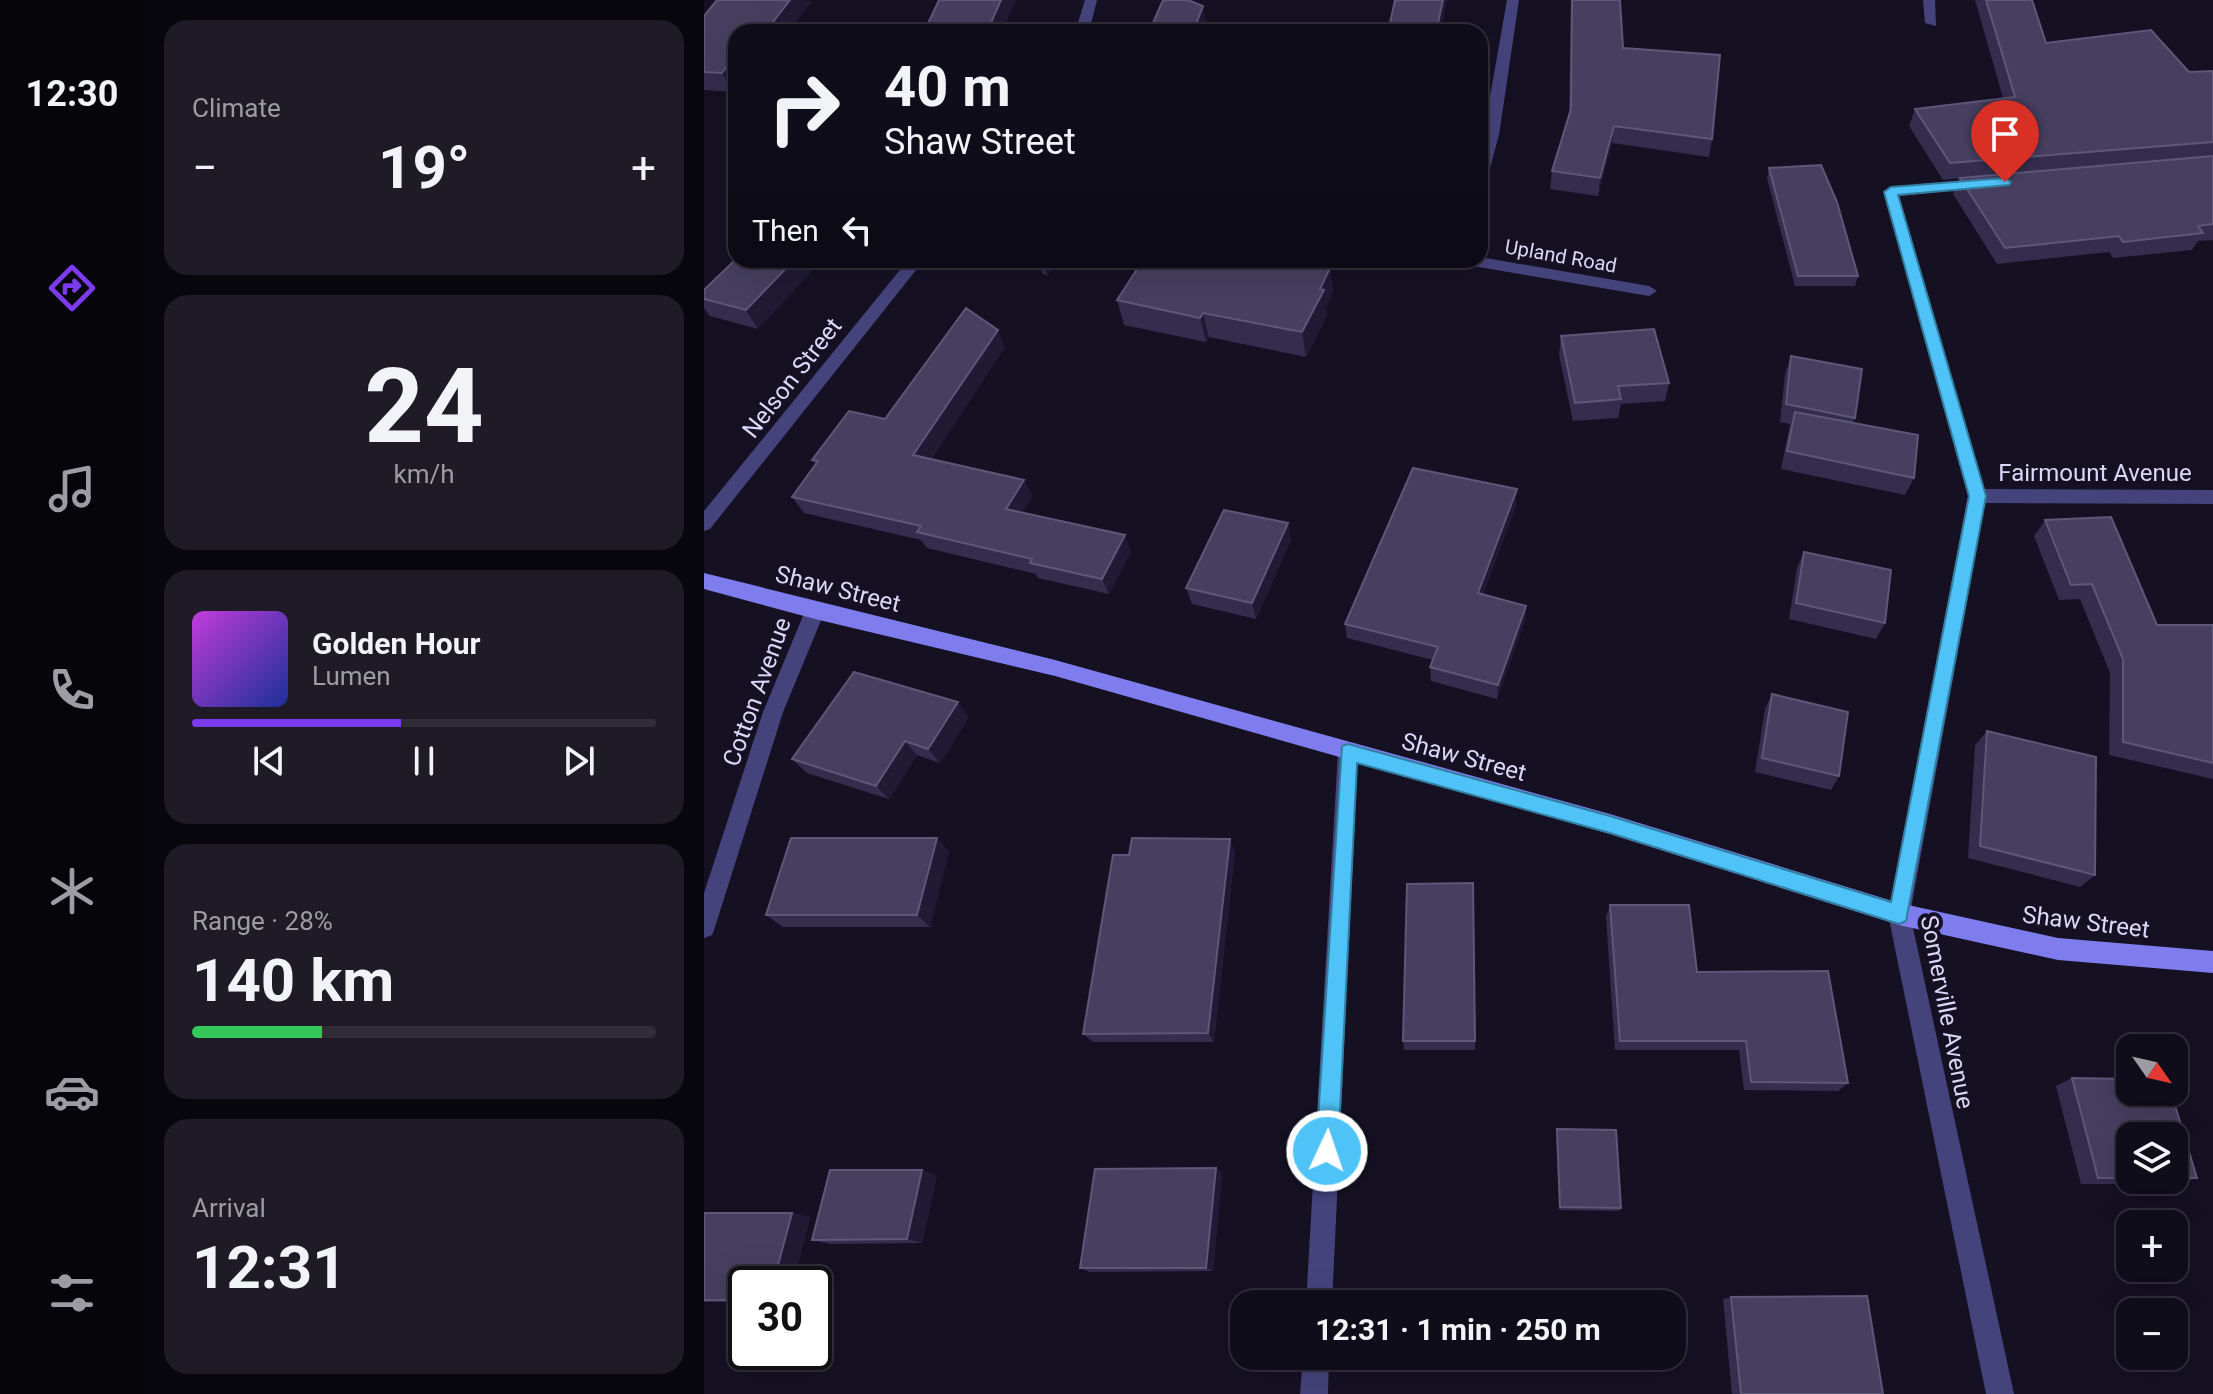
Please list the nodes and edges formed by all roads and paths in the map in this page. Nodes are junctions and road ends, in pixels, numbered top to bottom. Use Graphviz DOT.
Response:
graph roads {
  1 [pos="1091,0"];
  2 [pos="1513,0"];
  3 [pos="1929,0"];
  4 [pos="1931,23"];
  5 [pos="1084,24"];
  6 [pos="1488,151"];
  7 [pos="1998,183"];
  8 [pos="1488,264"];
  9 [pos="910,268"];
  10 [pos="1649,291"];
  11 [pos="1977,496"];
  12 [pos="2213,497"];
  13 [pos="704,524"];
  14 [pos="704,581"];
  15 [pos="815,611"];
  16 [pos="1348,752"];
  17 [pos="1899,914"];
  18 [pos="704,927"];
  19 [pos="2213,962"];
  20 [pos="1320,1290"];
  21 [pos="1315,1370"];
  22 [pos="1314,1394"];
  23 [pos="2000,1394"];
  1 -- 5 [label="street"];
  2 -- 6 [label="street"];
  3 -- 4 [label="street"];
  7 -- 11 [label="street, Somerville Avenue"];
  8 -- 10 [label="street, Upland Road"];
  9 -- 13 [label="street, Nelson Street"];
  11 -- 12 [label="street, Fairmount Avenue"];
  11 -- 17 [label="street, Somerville Avenue"];
  14 -- 15 [label="street, Shaw Street"];
  15 -- 16 [label="street, Shaw Street"];
  15 -- 18 [label="street, Cotton Avenue"];
  16 -- 17 [label="street, Shaw Street"];
  16 -- 20 [label="street"];
  17 -- 19 [label="street, Shaw Street"];
  17 -- 23 [label="street, Somerville Avenue"];
  21 -- 22 [label="street"];
}
